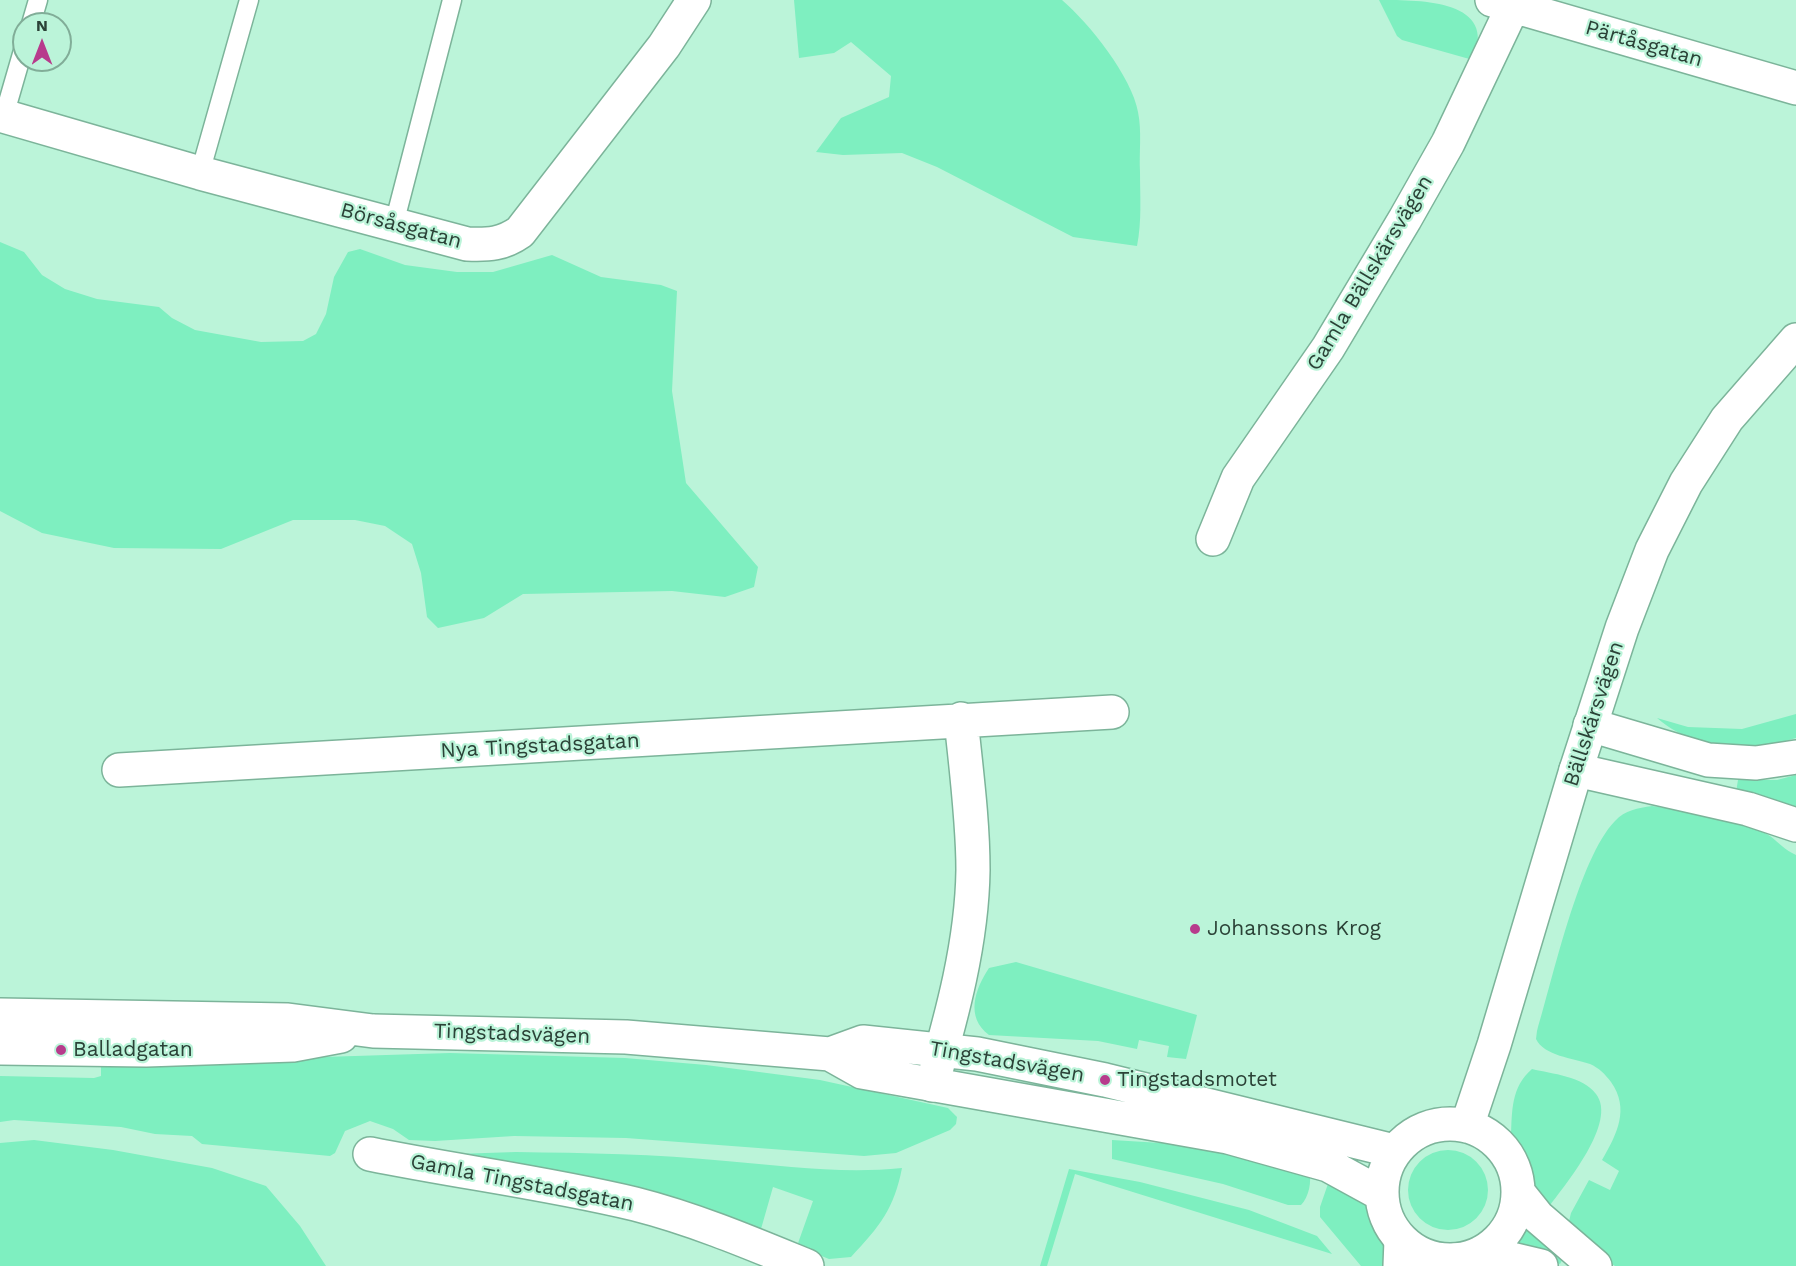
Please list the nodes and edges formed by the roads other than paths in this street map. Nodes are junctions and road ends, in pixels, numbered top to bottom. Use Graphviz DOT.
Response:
graph roads {
  1 [pos="249,0"];
  2 [pos="453,0"];
  3 [pos="694,0"];
  4 [pos="1507,2"];
  5 [pos="16,72"];
  6 [pos="1796,88"];
  7 [pos="2,116"];
  8 [pos="200,173"];
  9 [pos="393,224"];
  10 [pos="1796,340"];
  11 [pos="1213,539"];
  12 [pos="1112,712"];
  13 [pos="961,719"];
  14 [pos="1590,725"];
  15 [pos="1796,757"];
  16 [pos="119,770"];
  17 [pos="1576,770"];
  18 [pos="1796,825"];
  19 [pos="0,1015"];
  20 [pos="373,1031"];
  21 [pos="0,1048"];
  22 [pos="943,1048"];
  23 [pos="830,1054"];
  24 [pos="932,1085"];
  25 [pos="1467,1126"];
  26 [pos="1394,1151"];
  27 [pos="370,1154"];
  28 [pos="1518,1192"];
  29 [pos="1381,1194"];
  30 [pos="1401,1253"];
  31 [pos="1463,1259"];
  32 [pos="807,1266"];
  33 [pos="1541,1266"];
  34 [pos="1595,1266"];
  1 -- 8 [label="lane"];
  2 -- 9 [label="lane"];
  3 -- 9 [label="main road, Börsåsgatan"];
  4 -- 6 [label="main road, Pärtåsgatan"];
  4 -- 11 [label="main road, Gamla Bällskärsvägen"];
  5 -- 7 [label="lane"];
  7 -- 8 [label="main road, Börsåsgatan"];
  8 -- 9 [label="main road, Börsåsgatan"];
  10 -- 14 [label="main road, Bällskärsvägen"];
  12 -- 13 [label="main road, Nya Tingstadsgatan"];
  13 -- 16 [label="main road, Nya Tingstadsgatan"];
  13 -- 22 [label="main road"];
  14 -- 15 [label="main road"];
  14 -- 17 [label="main road, Bällskärsvägen"];
  17 -- 18 [label="main road"];
  17 -- 25 [label="main road, Bällskärsvägen"];
  19 -- 20 [label="main road, Tingstadsvägen"];
  20 -- 21 [label="main road, Tingstadsvägen"];
  20 -- 23 [label="main road, Tingstadsvägen"];
  22 -- 23 [label="main road, Tingstadsvägen"];
  22 -- 24 [label="main road"];
  22 -- 26 [label="main road, Tingstadsvägen"];
  23 -- 24 [label="main road, Tingstadsvägen"];
  24 -- 29 [label="main road, Tingstadsvägen"];
  25 -- 26 [label="main road"];
  25 -- 28 [label="main road"];
  26 -- 29 [label="main road"];
  27 -- 32 [label="main road, Gamla Tingstadsgatan"];
  28 -- 31 [label="main road"];
  28 -- 34 [label="main road"];
  29 -- 30 [label="main road"];
  30 -- 31 [label="main road"];
  31 -- 33 [label="main road"];
}
